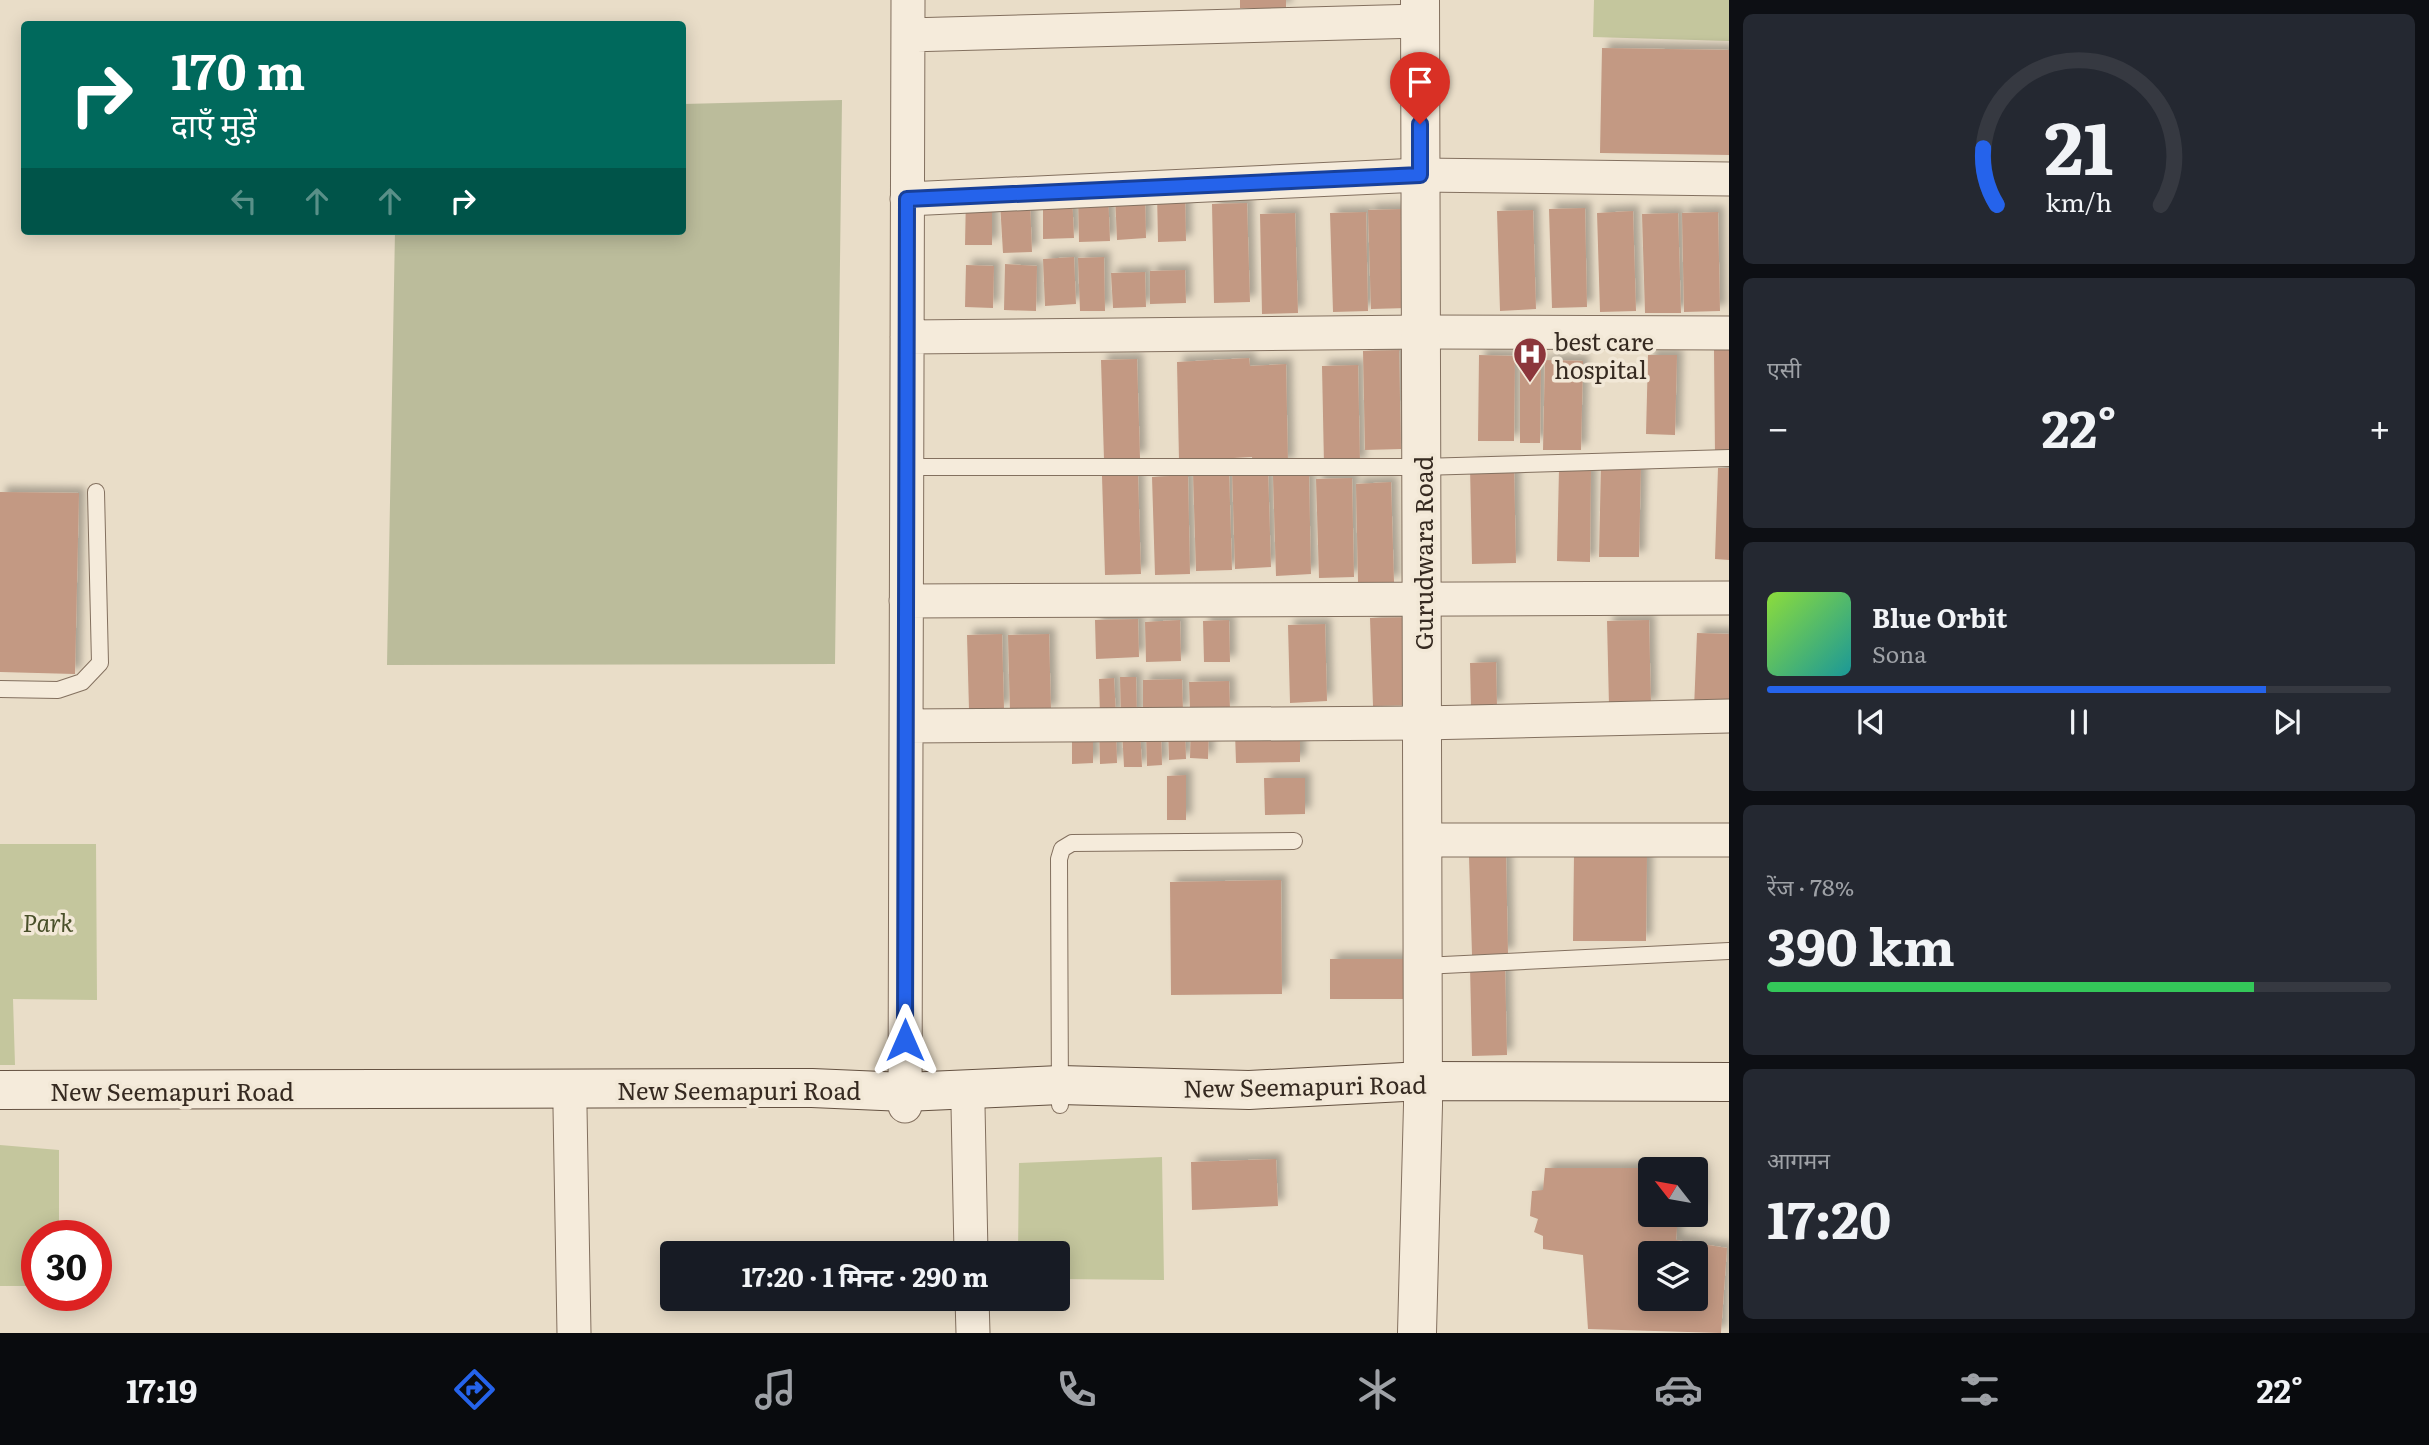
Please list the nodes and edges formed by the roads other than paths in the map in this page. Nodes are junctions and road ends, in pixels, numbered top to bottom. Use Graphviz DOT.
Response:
graph roads {
  1 [pos="908,0"];
  2 [pos="1420,10"];
  3 [pos="908,35"];
  4 [pos="1420,175"];
  5 [pos="1729,179"];
  6 [pos="907,199"];
  7 [pos="1421,332"];
  8 [pos="1729,333"];
  9 [pos="907,337"];
  10 [pos="1729,458"];
  11 [pos="907,467"];
  12 [pos="1422,467"];
  13 [pos="96,492"];
  14 [pos="1729,598"];
  15 [pos="906,601"];
  16 [pos="1422,601"];
  17 [pos="0,689"];
  18 [pos="1729,716"];
  19 [pos="1422,723"];
  20 [pos="906,726"];
  21 [pos="1422,840"];
  22 [pos="1729,840"];
  23 [pos="1294,841"];
  24 [pos="1729,951"];
  25 [pos="1423,966"];
  26 [pos="1729,1082"];
  27 [pos="0,1090"];
  28 [pos="1423,1093"];
  29 [pos="1060,1096"];
  30 [pos="905,1099"];
  31 [pos="968,1105"];
  32 [pos="1729,1105"];
  33 [pos="570,1108"];
  34 [pos="0,1112"];
  35 [pos="971,1241"];
  36 [pos="972,1311"];
  37 [pos="575,1333"];
  38 [pos="973,1333"];
  39 [pos="1417,1333"];
  1 -- 3 [label="street"];
  2 -- 3 [label="street"];
  2 -- 4 [label="main road, Gurudwara Road"];
  3 -- 6 [label="street"];
  4 -- 5 [label="street"];
  4 -- 6 [label="street"];
  4 -- 7 [label="main road, Gurudwara Road"];
  6 -- 9 [label="street"];
  7 -- 8 [label="street"];
  7 -- 9 [label="street"];
  7 -- 12 [label="main road, Gurudwara Road"];
  9 -- 11 [label="street"];
  10 -- 12 [label="lane"];
  11 -- 12 [label="lane"];
  11 -- 15 [label="street"];
  12 -- 16 [label="main road, Gurudwara Road"];
  13 -- 17 [label="lane"];
  14 -- 16 [label="street"];
  15 -- 16 [label="street"];
  15 -- 20 [label="street"];
  16 -- 19 [label="main road, Gurudwara Road"];
  18 -- 19 [label="street"];
  19 -- 20 [label="street"];
  19 -- 21 [label="main road, Gurudwara Road"];
  20 -- 30 [label="street"];
  21 -- 22 [label="street"];
  21 -- 25 [label="main road, Gurudwara Road"];
  23 -- 29 [label="lane"];
  24 -- 25 [label="lane"];
  25 -- 28 [label="main road, Gurudwara Road"];
  26 -- 28 [label="main road, New Seemapuri Road"];
  27 -- 30 [label="main road, New Seemapuri Road"];
  28 -- 29 [label="main road, New Seemapuri Road"];
  28 -- 32 [label="main road, New Seemapuri Road"];
  28 -- 39 [label="main road, Gurudwara Road"];
  29 -- 30 [label="main road, New Seemapuri Road"];
  29 -- 31 [label="main road, New Seemapuri Road"];
  30 -- 31 [label="main road, New Seemapuri Road"];
  30 -- 33 [label="main road, New Seemapuri Road"];
  31 -- 35 [label="street"];
  33 -- 34 [label="main road, New Seemapuri Road"];
  33 -- 37 [label="street"];
  36 -- 38 [label="street"];
}
